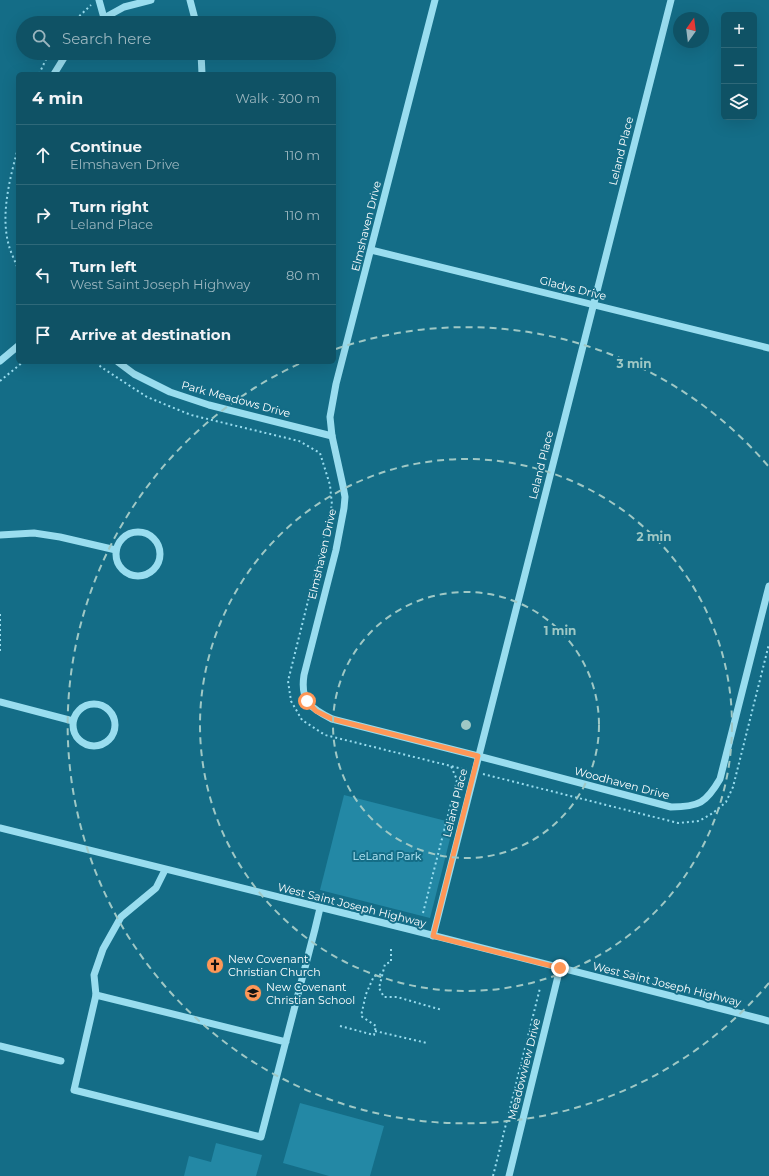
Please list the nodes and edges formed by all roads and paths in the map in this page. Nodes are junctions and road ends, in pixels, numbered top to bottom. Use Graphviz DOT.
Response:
graph roads {
  1 [pos="99,0"];
  2 [pos="150,0"];
  3 [pos="190,0"];
  4 [pos="435,0"];
  5 [pos="671,0"];
  6 [pos="79,16"];
  7 [pos="103,16"];
  8 [pos="107,16"];
  9 [pos="194,16"];
  10 [pos="46,60"];
  11 [pos="63,60"];
  12 [pos="201,60"];
  13 [pos="40,72"];
  14 [pos="55,72"];
  15 [pos="202,72"];
  16 [pos="16,156"];
  17 [pos="371,250"];
  18 [pos="16,264"];
  19 [pos="593,304"];
  20 [pos="16,348"];
  21 [pos="769,348"];
  22 [pos="0,361"];
  23 [pos="21,364"];
  24 [pos="98,364"];
  25 [pos="121,364"];
  26 [pos="0,381"];
  27 [pos="332,436"];
  28 [pos="0,536"];
  29 [pos="116,550"];
  30 [pos="769,586"];
  31 [pos="0,614"];
  32 [pos="769,644"];
  33 [pos="0,653"];
  34 [pos="0,702"];
  35 [pos="73,721"];
  36 [pos="478,756"];
  37 [pos="451,766"];
  38 [pos="474,772"];
  39 [pos="0,828"];
  40 [pos="164,870"];
  41 [pos="320,908"];
  42 [pos="423,913"];
  43 [pos="433,936"];
  44 [pos="391,949"];
  45 [pos="560,968"];
  46 [pos="382,974"];
  47 [pos="540,988"];
  48 [pos="96,995"];
  49 [pos="442,1010"];
  50 [pos="769,1021"];
  51 [pos="340,1026"];
  52 [pos="375,1031"];
  53 [pos="286,1042"];
  54 [pos="427,1043"];
  55 [pos="0,1046"];
  56 [pos="61,1061"];
  57 [pos="493,1176"];
  58 [pos="509,1176"];
  1 -- 6 [label="path"];
  1 -- 7 [label="street"];
  2 -- 8 [label="street"];
  3 -- 9 [label="street"];
  4 -- 17 [label="street, Elmshaven Drive"];
  5 -- 19 [label="street, Leland Place"];
  10 -- 13 [label="path"];
  11 -- 14 [label="street"];
  12 -- 15 [label="street"];
  16 -- 18 [label="path"];
  17 -- 19 [label="street, Gladys Drive"];
  17 -- 27 [label="street, Elmshaven Drive"];
  19 -- 21 [label="street, Gladys Drive"];
  19 -- 36 [label="street, Leland Place"];
  20 -- 22 [label="street"];
  23 -- 26 [label="path"];
  24 -- 37 [label="path"];
  25 -- 27 [label="street, Park Meadows Drive"];
  27 -- 36 [label="street, Elmshaven Drive"];
  28 -- 29 [label="street"];
  29 -- 29 [label="street"];
  30 -- 36 [label="street, Woodhaven Drive"];
  31 -- 33 [label="path"];
  32 -- 38 [label="path"];
  34 -- 35 [label="street"];
  35 -- 35 [label="street"];
  36 -- 38 [label="street, Leland Place"];
  37 -- 38 [label="path"];
  37 -- 42 [label="path"];
  38 -- 43 [label="street, Leland Place"];
  39 -- 40 [label="street, West Saint Joseph Highway"];
  40 -- 41 [label="street, West Saint Joseph Highway"];
  40 -- 48 [label="street"];
  41 -- 43 [label="street, West Saint Joseph Highway"];
  41 -- 53 [label="street"];
  43 -- 45 [label="street, West Saint Joseph Highway"];
  44 -- 46 [label="path"];
  45 -- 50 [label="street, West Saint Joseph Highway"];
  45 -- 58 [label="street, Meadowview Drive"];
  46 -- 49 [label="path"];
  46 -- 52 [label="path"];
  47 -- 57 [label="path"];
  48 -- 53 [label="street"];
  48 -- 53 [label="street"];
  51 -- 52 [label="path"];
  52 -- 54 [label="path"];
  55 -- 56 [label="street"];
}
